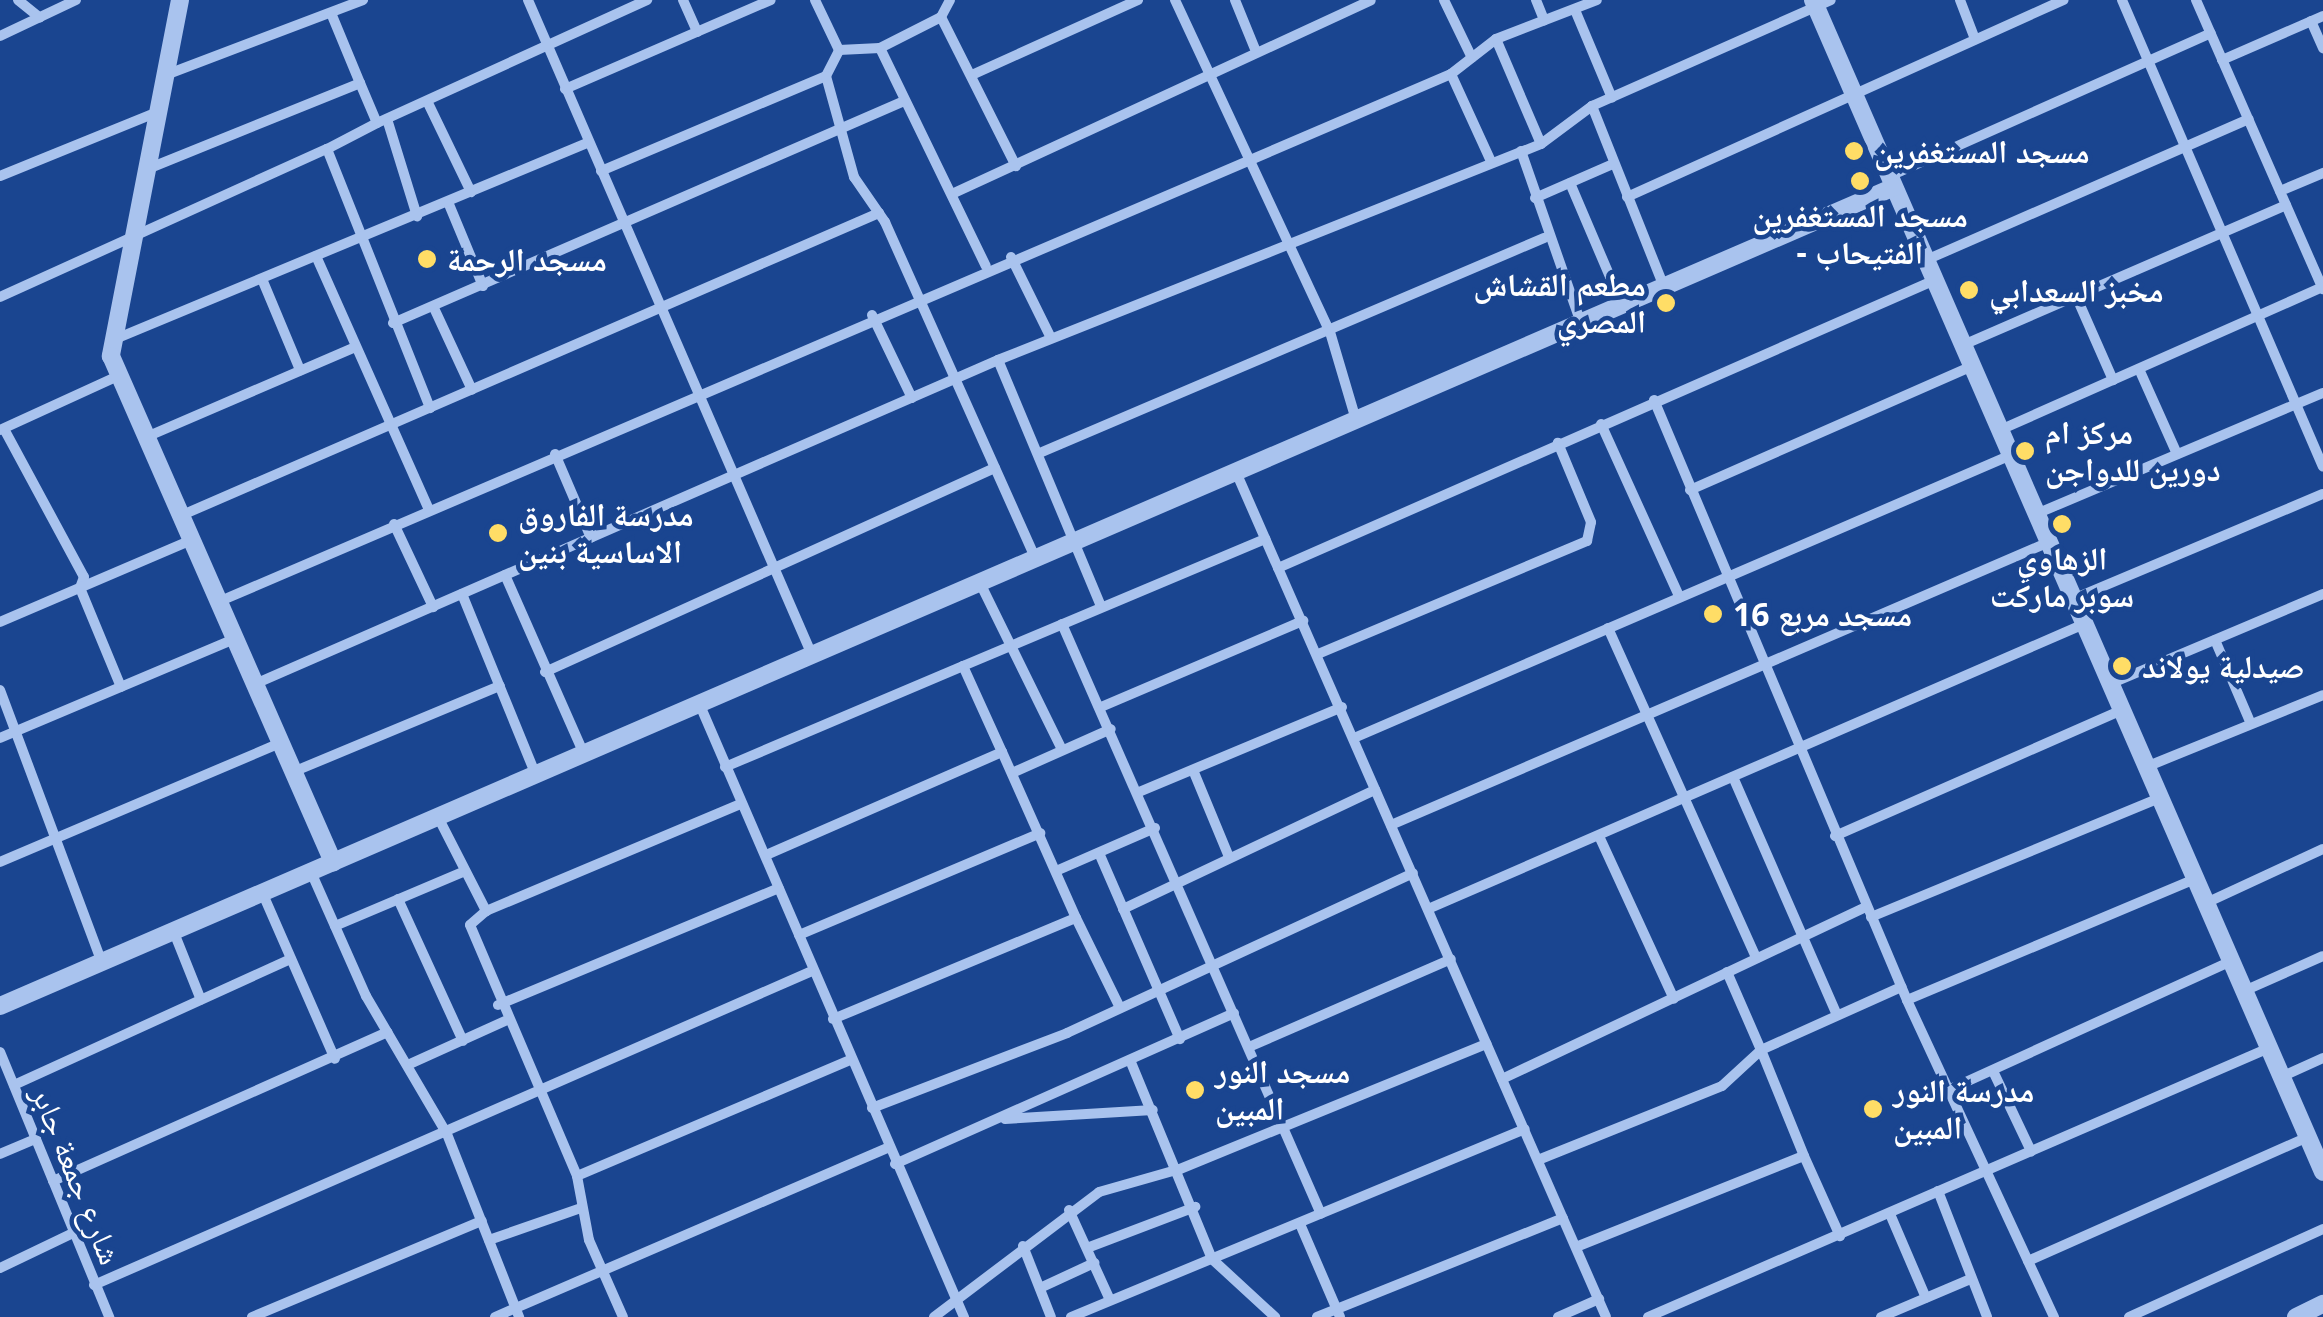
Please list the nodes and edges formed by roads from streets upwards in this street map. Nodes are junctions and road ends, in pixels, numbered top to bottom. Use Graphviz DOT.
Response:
graph roads {
  1 [pos="18,0"];
  2 [pos="76,0"];
  3 [pos="180,0"];
  4 [pos="364,0"];
  5 [pos="528,0"];
  6 [pos="647,0"];
  7 [pos="683,0"];
  8 [pos="771,0"];
  9 [pos="815,0"];
  10 [pos="950,0"];
  11 [pos="1138,0"];
  12 [pos="1175,0"];
  13 [pos="1234,0"];
  14 [pos="1371,0"];
  15 [pos="1444,0"];
  16 [pos="1536,0"];
  17 [pos="1597,0"];
  18 [pos="1960,0"];
  19 [pos="2064,0"];
  20 [pos="2122,0"];
  21 [pos="2196,0"];
  22 [pos="1820,2"];
  23 [pos="1575,10"];
  24 [pos="331,13"];
  25 [pos="941,16"];
  26 [pos="2323,16"];
  27 [pos="40,18"];
  28 [pos="1544,20"];
  29 [pos="2311,22"];
  30 [pos="697,32"];
  31 [pos="2210,33"];
  32 [pos="0,36"];
  33 [pos="1496,38"];
  34 [pos="1975,39"];
  35 [pos="547,46"];
  36 [pos="880,48"];
  37 [pos="2323,48"];
  38 [pos="1255,49"];
  39 [pos="839,50"];
  40 [pos="1472,58"];
  41 [pos="2222,60"];
  42 [pos="2149,62"];
  43 [pos="1208,71"];
  44 [pos="974,74"];
  45 [pos="1451,74"];
  46 [pos="162,76"];
  47 [pos="826,76"];
  48 [pos="360,83"];
  49 [pos="565,89"];
  50 [pos="1853,92"];
  51 [pos="1612,98"];
  52 [pos="904,101"];
  53 [pos="428,102"];
  54 [pos="1592,106"];
  55 [pos="153,114"];
  56 [pos="2248,118"];
  57 [pos="382,121"];
  58 [pos="845,129"];
  59 [pos="587,142"];
  60 [pos="1541,144"];
  61 [pos="2185,146"];
  62 [pos="328,148"];
  63 [pos="1521,150"];
  64 [pos="1248,159"];
  65 [pos="1490,159"];
  66 [pos="1614,164"];
  67 [pos="1016,166"];
  68 [pos="144,170"];
  69 [pos="601,171"];
  70 [pos="2323,172"];
  71 [pos="0,176"];
  72 [pos="1892,182"];
  73 [pos="1570,183"];
  74 [pos="2280,190"];
  75 [pos="470,192"];
  76 [pos="954,193"];
  77 [pos="1627,197"];
  78 [pos="1535,198"];
  79 [pos="448,202"];
  80 [pos="2286,205"];
  81 [pos="879,214"];
  82 [pos="416,216"];
  83 [pos="626,221"];
  84 [pos="2222,232"];
  85 [pos="131,238"];
  86 [pos="1544,238"];
  87 [pos="360,240"];
  88 [pos="1286,246"];
  89 [pos="316,256"];
  90 [pos="1011,257"];
  91 [pos="1926,260"];
  92 [pos="986,266"];
  93 [pos="2320,274"];
  94 [pos="262,278"];
  95 [pos="1935,280"];
  96 [pos="483,286"];
  97 [pos="1664,287"];
  98 [pos="2323,288"];
  99 [pos="918,295"];
  100 [pos="2076,296"];
  101 [pos="0,297"];
  102 [pos="1622,305"];
  103 [pos="434,308"];
  104 [pos="664,309"];
  105 [pos="872,315"];
  106 [pos="2258,316"];
  107 [pos="393,323"];
  108 [pos="1581,323"];
  109 [pos="1330,332"];
  110 [pos="1052,338"];
  111 [pos="111,341"];
  112 [pos="1963,345"];
  113 [pos="353,348"];
  114 [pos="998,360"];
  115 [pos="1972,366"];
  116 [pos="2138,369"];
  117 [pos="300,370"];
  118 [pos="116,377"];
  119 [pos="959,378"];
  120 [pos="2113,380"];
  121 [pos="472,390"];
  122 [pos="697,392"];
  123 [pos="2323,393"];
  124 [pos="912,398"];
  125 [pos="1654,400"];
  126 [pos="2296,404"];
  127 [pos="430,408"];
  128 [pos="1356,420"];
  129 [pos="1601,424"];
  130 [pos="389,426"];
  131 [pos="2,430"];
  132 [pos="2000,430"];
  133 [pos="143,438"];
  134 [pos="1558,443"];
  135 [pos="1042,452"];
  136 [pos="554,454"];
  137 [pos="2010,454"];
  138 [pos="2177,454"];
  139 [pos="2323,466"];
  140 [pos="995,468"];
  141 [pos="1236,472"];
  142 [pos="733,476"];
  143 [pos="1690,490"];
  144 [pos="2323,494"];
  145 [pos="428,508"];
  146 [pos="2036,514"];
  147 [pos="180,516"];
  148 [pos="394,524"];
  149 [pos="591,538"];
  150 [pos="1264,539"];
  151 [pos="191,540"];
  152 [pos="1076,540"];
  153 [pos="2048,542"];
  154 [pos="1036,559"];
  155 [pos="774,567"];
  156 [pos="1278,568"];
  157 [pos="505,575"];
  158 [pos="1725,576"];
  159 [pos="980,583"];
  160 [pos="80,588"];
  161 [pos="462,594"];
  162 [pos="2323,594"];
  163 [pos="1678,596"];
  164 [pos="2073,599"];
  165 [pos="217,603"];
  166 [pos="433,606"];
  167 [pos="1102,606"];
  168 [pos="1304,621"];
  169 [pos="0,622"];
  170 [pos="1062,624"];
  171 [pos="2084,624"];
  172 [pos="1608,628"];
  173 [pos="234,640"];
  174 [pos="2215,640"];
  175 [pos="1013,644"];
  176 [pos="1318,654"];
  177 [pos="812,655"];
  178 [pos="1760,661"];
  179 [pos="962,666"];
  180 [pos="545,672"];
  181 [pos="256,684"];
  182 [pos="2110,684"];
  183 [pos="500,686"];
  184 [pos="120,687"];
  185 [pos="0,690"];
  186 [pos="2323,694"];
  187 [pos="699,703"];
  188 [pos="1342,707"];
  189 [pos="1101,708"];
  190 [pos="2122,710"];
  191 [pos="1648,711"];
  192 [pos="2251,724"];
  193 [pos="1111,730"];
  194 [pos="16,731"];
  195 [pos="0,738"];
  196 [pos="1354,738"];
  197 [pos="280,742"];
  198 [pos="1798,749"];
  199 [pos="1062,750"];
  200 [pos="1002,752"];
  201 [pos="584,754"];
  202 [pos="2146,767"];
  203 [pos="725,768"];
  204 [pos="1193,770"];
  205 [pos="292,772"];
  206 [pos="1012,773"];
  207 [pos="536,775"];
  208 [pos="1733,777"];
  209 [pos="1375,790"];
  210 [pos="1139,792"];
  211 [pos="1686,797"];
  212 [pos="2160,798"];
  213 [pos="741,804"];
  214 [pos="438,817"];
  215 [pos="1392,825"];
  216 [pos="1155,828"];
  217 [pos="1040,833"];
  218 [pos="1599,836"];
  219 [pos="1835,836"];
  220 [pos="55,838"];
  221 [pos="2323,849"];
  222 [pos="1099,853"];
  223 [pos="766,856"];
  224 [pos="1229,857"];
  225 [pos="0,862"];
  226 [pos="334,862"];
  227 [pos="1056,870"];
  228 [pos="465,871"];
  229 [pos="311,872"];
  230 [pos="1414,873"];
  231 [pos="2195,879"];
  232 [pos="1178,882"];
  233 [pos="779,888"];
  234 [pos="262,892"];
  235 [pos="398,899"];
  236 [pos="2206,903"];
  237 [pos="1123,908"];
  238 [pos="1428,909"];
  239 [pos="486,911"];
  240 [pos="1868,912"];
  241 [pos="1076,918"];
  242 [pos="335,926"];
  243 [pos="173,930"];
  244 [pos="799,935"];
  245 [pos="1800,936"];
  246 [pos="2323,956"];
  247 [pos="291,958"];
  248 [pos="1756,958"];
  249 [pos="1451,959"];
  250 [pos="102,960"];
  251 [pos="2231,962"];
  252 [pos="1214,965"];
  253 [pos="812,970"];
  254 [pos="1727,972"];
  255 [pos="1901,987"];
  256 [pos="1158,990"];
  257 [pos="2244,991"];
  258 [pos="201,1000"];
  259 [pos="1674,1000"];
  260 [pos="1907,1000"];
  261 [pos="498,1005"];
  262 [pos="0,1006"];
  263 [pos="1120,1008"];
  264 [pos="1234,1013"];
  265 [pos="1837,1014"];
  266 [pos="832,1020"];
  267 [pos="505,1021"];
  268 [pos="387,1032"];
  269 [pos="1180,1039"];
  270 [pos="464,1040"];
  271 [pos="1487,1044"];
  272 [pos="1249,1046"];
  273 [pos="2269,1048"];
  274 [pos="1761,1050"];
  275 [pos="0,1052"];
  276 [pos="2323,1058"];
  277 [pos="334,1059"];
  278 [pos="850,1060"];
  279 [pos="1130,1060"];
  280 [pos="412,1062"];
  281 [pos="1993,1071"];
  282 [pos="2281,1077"];
  283 [pos="1502,1079"];
  284 [pos="14,1085"];
  285 [pos="1946,1091"];
  286 [pos="536,1094"];
  287 [pos="872,1108"];
  288 [pos="1153,1110"];
  289 [pos="997,1119"];
  290 [pos="1284,1127"];
  291 [pos="1525,1130"];
  292 [pos="447,1134"];
  293 [pos="2308,1138"];
  294 [pos="36,1139"];
  295 [pos="888,1148"];
  296 [pos="2031,1151"];
  297 [pos="0,1154"];
  298 [pos="1804,1156"];
  299 [pos="1538,1160"];
  300 [pos="2321,1162"];
  301 [pos="896,1164"];
  302 [pos="1180,1169"];
  303 [pos="1982,1172"];
  304 [pos="577,1176"];
  305 [pos="54,1181"];
  306 [pos="1938,1191"];
  307 [pos="1194,1207"];
  308 [pos="581,1208"];
  309 [pos="1070,1210"];
  310 [pos="1321,1214"];
  311 [pos="1890,1214"];
  312 [pos="1563,1218"];
  313 [pos="482,1221"];
  314 [pos="1300,1224"];
  315 [pos="2323,1229"];
  316 [pos="73,1233"];
  317 [pos="1840,1236"];
  318 [pos="489,1240"];
  319 [pos="1023,1246"];
  320 [pos="1576,1247"];
  321 [pos="1088,1248"];
  322 [pos="1212,1260"];
  323 [pos="2028,1261"];
  324 [pos="1094,1263"];
  325 [pos="0,1268"];
  326 [pos="604,1274"];
  327 [pos="1968,1280"];
  328 [pos="94,1284"];
  329 [pos="1040,1288"];
  330 [pos="1926,1298"];
  331 [pos="1599,1299"];
  332 [pos="1110,1300"];
  333 [pos="2323,1304"];
  334 [pos="961,1312"];
  335 [pos="1906,1312"];
  336 [pos="518,1313"];
  337 [pos="1338,1313"];
  338 [pos="108,1317"];
  339 [pos="252,1317"];
  340 [pos="496,1317"];
  341 [pos="624,1317"];
  342 [pos="934,1317"];
  343 [pos="1051,1317"];
  344 [pos="1071,1317"];
  345 [pos="1275,1317"];
  346 [pos="1317,1317"];
  347 [pos="1558,1317"];
  348 [pos="1606,1317"];
  349 [pos="1648,1317"];
  350 [pos="1881,1317"];
  351 [pos="1987,1317"];
  352 [pos="2054,1317"];
  353 [pos="2129,1317"];
  354 [pos="2296,1317"];
  1 -- 27 [label="street"];
  2 -- 27 [label="street"];
  3 -- 46 [label="street"];
  4 -- 24 [label="street"];
  5 -- 35 [label="street"];
  6 -- 35 [label="street"];
  7 -- 30 [label="street"];
  8 -- 30 [label="street"];
  9 -- 39 [label="street"];
  10 -- 25 [label="street"];
  11 -- 44 [label="street"];
  12 -- 43 [label="street"];
  13 -- 38 [label="street"];
  14 -- 38 [label="street"];
  15 -- 40 [label="street"];
  16 -- 28 [label="street"];
  17 -- 23 [label="street"];
  18 -- 34 [label="street"];
  19 -- 34 [label="street"];
  20 -- 42 [label="street"];
  21 -- 31 [label="street"];
  22 -- 50 [label="street"];
  22 -- 51 [label="street"];
  23 -- 28 [label="street"];
  23 -- 51 [label="street"];
  24 -- 46 [label="street"];
  24 -- 48 [label="street"];
  25 -- 36 [label="street"];
  25 -- 44 [label="street"];
  26 -- 29 [label="street"];
  27 -- 32 [label="street"];
  28 -- 33 [label="street"];
  29 -- 37 [label="street"];
  29 -- 41 [label="street"];
  30 -- 49 [label="street"];
  31 -- 41 [label="street"];
  31 -- 42 [label="street"];
  33 -- 40 [label="street"];
  33 -- 60 [label="street"];
  34 -- 50 [label="street"];
  35 -- 49 [label="street"];
  35 -- 53 [label="street"];
  36 -- 39 [label="street"];
  36 -- 52 [label="street"];
  38 -- 43 [label="street"];
  39 -- 47 [label="street"];
  40 -- 45 [label="street"];
  41 -- 56 [label="street"];
  42 -- 61 [label="street"];
  42 -- 72 [label="street"];
  43 -- 64 [label="street"];
  43 -- 67 [label="street"];
  44 -- 67 [label="street"];
  45 -- 64 [label="street"];
  45 -- 65 [label="street"];
  46 -- 55 [label="street"];
  47 -- 58 [label="street"];
  47 -- 69 [label="street"];
  48 -- 57 [label="street"];
  48 -- 68 [label="street"];
  49 -- 59 [label="street"];
  50 -- 72 [label="street"];
  50 -- 77 [label="street"];
  51 -- 54 [label="street"];
  52 -- 58 [label="street"];
  52 -- 76 [label="street"];
  53 -- 57 [label="street"];
  53 -- 75 [label="street"];
  54 -- 60 [label="street"];
  54 -- 66 [label="street"];
  55 -- 68 [label="street"];
  55 -- 71 [label="street"];
  56 -- 61 [label="street"];
  56 -- 74 [label="street"];
  57 -- 62 [label="street"];
  57 -- 82 [label="street"];
  58 -- 81 [label="street"];
  58 -- 83 [label="street"];
  59 -- 69 [label="street"];
  59 -- 75 [label="street"];
  60 -- 63 [label="street"];
  61 -- 84 [label="street"];
  61 -- 91 [label="street"];
  62 -- 85 [label="street"];
  62 -- 87 [label="street"];
  63 -- 65 [label="street"];
  63 -- 78 [label="street"];
  64 -- 88 [label="street"];
  64 -- 90 [label="street"];
  65 -- 88 [label="street"];
  66 -- 73 [label="street"];
  66 -- 77 [label="street"];
  67 -- 76 [label="street"];
  68 -- 85 [label="street"];
  69 -- 83 [label="street"];
  70 -- 74 [label="street"];
  72 -- 91 [label="street"];
  72 -- 97 [label="street"];
  73 -- 78 [label="street"];
  73 -- 102 [label="street"];
  74 -- 80 [label="street"];
  75 -- 79 [label="street"];
  76 -- 92 [label="street"];
  77 -- 97 [label="street"];
  78 -- 86 [label="street"];
  79 -- 82 [label="street"];
  79 -- 96 [label="street"];
  80 -- 84 [label="street"];
  80 -- 93 [label="street"];
  81 -- 99 [label="street"];
  81 -- 104 [label="street"];
  82 -- 87 [label="street"];
  83 -- 96 [label="street"];
  83 -- 104 [label="street"];
  84 -- 100 [label="street"];
  84 -- 106 [label="street"];
  85 -- 101 [label="street"];
  85 -- 111 [label="street"];
  86 -- 108 [label="street"];
  86 -- 109 [label="street"];
  87 -- 89 [label="street"];
  87 -- 107 [label="street"];
  88 -- 109 [label="street"];
  88 -- 110 [label="street"];
  89 -- 94 [label="street"];
  89 -- 113 [label="street"];
  90 -- 92 [label="street"];
  90 -- 110 [label="street"];
  91 -- 95 [label="street"];
  92 -- 99 [label="street"];
  93 -- 98 [label="street"];
  94 -- 111 [label="street"];
  94 -- 117 [label="street"];
  95 -- 112 [label="street"];
  95 -- 125 [label="street"];
  96 -- 103 [label="street"];
  97 -- 102 [label="street"];
  98 -- 106 [label="street"];
  99 -- 105 [label="street"];
  99 -- 119 [label="street"];
  100 -- 112 [label="street"];
  100 -- 120 [label="street"];
  102 -- 108 [label="street"];
  103 -- 107 [label="street"];
  103 -- 121 [label="street"];
  104 -- 121 [label="street"];
  104 -- 122 [label="street"];
  105 -- 122 [label="street"];
  105 -- 124 [label="street"];
  106 -- 116 [label="street"];
  106 -- 126 [label="street"];
  107 -- 127 [label="street"];
  108 -- 128 [label="street"];
  109 -- 128 [label="street"];
  109 -- 135 [label="street"];
  110 -- 114 [label="street"];
  111 -- 118 [label="street"];
  112 -- 115 [label="street"];
  113 -- 117 [label="street"];
  113 -- 130 [label="street"];
  114 -- 119 [label="street"];
  114 -- 135 [label="street"];
  115 -- 132 [label="street"];
  115 -- 143 [label="street"];
  116 -- 120 [label="street"];
  116 -- 138 [label="street"];
  117 -- 133 [label="street"];
  118 -- 131 [label="street"];
  118 -- 133 [label="street"];
  119 -- 124 [label="street"];
  119 -- 140 [label="street"];
  120 -- 132 [label="street"];
  121 -- 127 [label="street"];
  122 -- 136 [label="street"];
  122 -- 142 [label="street"];
  123 -- 126 [label="street"];
  124 -- 142 [label="street"];
  125 -- 129 [label="street"];
  125 -- 143 [label="street"];
  126 -- 138 [label="street"];
  126 -- 139 [label="street"];
  127 -- 130 [label="street"];
  128 -- 141 [label="street"];
  129 -- 134 [label="street"];
  129 -- 163 [label="street"];
  130 -- 145 [label="street"];
  130 -- 147 [label="street"];
  131 -- 160 [label="street"];
  132 -- 137 [label="street"];
  133 -- 147 [label="street"];
  134 -- 156 [label="street"];
  134 -- 176 [label="street"];
  135 -- 152 [label="street"];
  136 -- 145 [label="street"];
  136 -- 149 [label="street"];
  137 -- 146 [label="street"];
  137 -- 158 [label="street"];
  138 -- 146 [label="street"];
  140 -- 154 [label="street"];
  140 -- 155 [label="street"];
  141 -- 150 [label="street"];
  141 -- 152 [label="street"];
  142 -- 149 [label="street"];
  142 -- 155 [label="street"];
  143 -- 158 [label="street"];
  144 -- 164 [label="street"];
  145 -- 148 [label="street"];
  146 -- 153 [label="street"];
  147 -- 151 [label="street"];
  148 -- 165 [label="street"];
  148 -- 166 [label="street"];
  149 -- 157 [label="street"];
  150 -- 156 [label="street"];
  150 -- 167 [label="street"];
  151 -- 160 [label="street"];
  151 -- 165 [label="street"];
  152 -- 154 [label="street"];
  152 -- 167 [label="street"];
  153 -- 164 [label="street"];
  153 -- 178 [label="street"];
  154 -- 159 [label="street"];
  155 -- 177 [label="street"];
  155 -- 180 [label="street"];
  156 -- 168 [label="street"];
  157 -- 161 [label="street"];
  157 -- 180 [label="street"];
  158 -- 163 [label="street"];
  158 -- 178 [label="street"];
  159 -- 175 [label="street"];
  159 -- 177 [label="street"];
  160 -- 169 [label="street"];
  160 -- 184 [label="street"];
  161 -- 166 [label="street"];
  161 -- 183 [label="street"];
  162 -- 174 [label="street"];
  163 -- 172 [label="street"];
  164 -- 171 [label="street"];
  165 -- 173 [label="street"];
  166 -- 181 [label="street"];
  167 -- 170 [label="street"];
  168 -- 176 [label="street"];
  168 -- 189 [label="street"];
  170 -- 175 [label="street"];
  170 -- 189 [label="street"];
  171 -- 182 [label="street"];
  171 -- 198 [label="street"];
  172 -- 191 [label="street"];
  172 -- 196 [label="street"];
  173 -- 181 [label="street"];
  173 -- 184 [label="street"];
  174 -- 182 [label="street"];
  174 -- 192 [label="street"];
  175 -- 179 [label="street"];
  175 -- 199 [label="street"];
  176 -- 188 [label="street"];
  177 -- 187 [label="street"];
  178 -- 191 [label="street"];
  178 -- 198 [label="street"];
  179 -- 200 [label="street"];
  179 -- 203 [label="street"];
  180 -- 201 [label="street"];
  181 -- 197 [label="street"];
  182 -- 190 [label="street"];
  183 -- 205 [label="street"];
  183 -- 207 [label="street"];
  184 -- 194 [label="street"];
  185 -- 194 [label="street"];
  186 -- 192 [label="street"];
  187 -- 201 [label="street"];
  187 -- 203 [label="street"];
  188 -- 196 [label="street"];
  188 -- 204 [label="street"];
  189 -- 193 [label="street"];
  190 -- 202 [label="street"];
  190 -- 219 [label="street"];
  191 -- 211 [label="street"];
  191 -- 215 [label="street"];
  192 -- 202 [label="street"];
  193 -- 199 [label="street"];
  193 -- 210 [label="street"];
  194 -- 195 [label="street"];
  194 -- 220 [label="street"];
  196 -- 209 [label="street"];
  197 -- 205 [label="street"];
  197 -- 220 [label="street"];
  198 -- 208 [label="street"];
  198 -- 219 [label="street"];
  199 -- 206 [label="street"];
  200 -- 206 [label="street"];
  200 -- 223 [label="street"];
  201 -- 207 [label="street"];
  202 -- 212 [label="street"];
  203 -- 213 [label="street"];
  204 -- 210 [label="street"];
  204 -- 224 [label="street"];
  205 -- 226 [label="street"];
  206 -- 217 [label="street"];
  207 -- 214 [label="street"];
  208 -- 211 [label="street"];
  208 -- 245 [label="street"];
  209 -- 215 [label="street"];
  209 -- 224 [label="street"];
  210 -- 216 [label="street"];
  211 -- 218 [label="street"];
  211 -- 248 [label="street"];
  212 -- 231 [label="street"];
  212 -- 240 [label="street"];
  213 -- 223 [label="street"];
  213 -- 239 [label="street"];
  214 -- 226 [label="street"];
  214 -- 228 [label="street"];
  215 -- 230 [label="street"];
  216 -- 222 [label="street"];
  216 -- 232 [label="street"];
  217 -- 227 [label="street"];
  217 -- 244 [label="street"];
  218 -- 238 [label="street"];
  218 -- 259 [label="street"];
  219 -- 240 [label="street"];
  220 -- 225 [label="street"];
  220 -- 250 [label="street"];
  221 -- 236 [label="street"];
  222 -- 227 [label="street"];
  222 -- 237 [label="street"];
  223 -- 233 [label="street"];
  224 -- 232 [label="street"];
  226 -- 229 [label="street"];
  227 -- 241 [label="street"];
  228 -- 235 [label="street"];
  228 -- 239 [label="street"];
  229 -- 234 [label="street"];
  229 -- 242 [label="street"];
  230 -- 238 [label="street"];
  230 -- 252 [label="street"];
  231 -- 236 [label="street"];
  231 -- 260 [label="street"];
  232 -- 237 [label="street"];
  232 -- 252 [label="street"];
  233 -- 244 [label="street"];
  233 -- 261 [label="street"];
  234 -- 243 [label="street"];
  234 -- 247 [label="street"];
  235 -- 242 [label="street"];
  235 -- 270 [label="street"];
  236 -- 251 [label="street"];
  237 -- 256 [label="street"];
  238 -- 249 [label="street"];
  239 -- 261 [label="street"];
  240 -- 245 [label="street"];
  240 -- 255 [label="street"];
  241 -- 263 [label="street"];
  241 -- 266 [label="street"];
  242 -- 268 [label="street"];
  243 -- 250 [label="street"];
  243 -- 258 [label="street"];
  244 -- 253 [label="street"];
  245 -- 248 [label="street"];
  245 -- 265 [label="street"];
  246 -- 257 [label="street"];
  247 -- 258 [label="street"];
  247 -- 277 [label="street"];
  248 -- 254 [label="street"];
  249 -- 271 [label="street"];
  249 -- 272 [label="street"];
  250 -- 262 [label="street"];
  251 -- 257 [label="street"];
  251 -- 281 [label="street"];
  252 -- 256 [label="street"];
  252 -- 264 [label="street"];
  253 -- 266 [label="street"];
  253 -- 286 [label="street"];
  254 -- 259 [label="street"];
  254 -- 274 [label="street"];
  255 -- 260 [label="street"];
  255 -- 265 [label="street"];
  256 -- 263 [label="street"];
  256 -- 269 [label="street"];
  257 -- 273 [label="street"];
  258 -- 284 [label="street"];
  259 -- 283 [label="street"];
  260 -- 285 [label="street"];
  261 -- 267 [label="street"];
  263 -- 287 [label="street"];
  264 -- 269 [label="street"];
  264 -- 272 [label="street"];
  265 -- 274 [label="street"];
  266 -- 278 [label="street"];
  267 -- 270 [label="street"];
  267 -- 286 [label="street"];
  268 -- 277 [label="street"];
  268 -- 280 [label="street"];
  269 -- 279 [label="street"];
  270 -- 280 [label="street"];
  271 -- 283 [label="street"];
  271 -- 290 [label="street"];
  272 -- 290 [label="street"];
  273 -- 282 [label="street"];
  273 -- 296 [label="street"];
  274 -- 298 [label="street"];
  274 -- 299 [label="street"];
  275 -- 284 [label="street, شارع جمعة جابر"];
  276 -- 282 [label="street"];
  277 -- 305 [label="street"];
  278 -- 287 [label="street"];
  278 -- 304 [label="street"];
  279 -- 288 [label="street"];
  279 -- 289 [label="street"];
  280 -- 292 [label="street"];
  281 -- 285 [label="street"];
  281 -- 296 [label="street"];
  282 -- 293 [label="street"];
  283 -- 291 [label="street"];
  284 -- 294 [label="street, شارع جمعة جابر"];
  285 -- 303 [label="street"];
  286 -- 292 [label="street"];
  286 -- 304 [label="street"];
  287 -- 295 [label="street"];
  288 -- 289 [label="street"];
  288 -- 302 [label="street"];
  289 -- 301 [label="street"];
  290 -- 302 [label="street"];
  290 -- 310 [label="street"];
  291 -- 299 [label="street"];
  291 -- 310 [label="street"];
  292 -- 313 [label="street"];
  292 -- 328 [label="street"];
  293 -- 300 [label="street"];
  293 -- 323 [label="street"];
  294 -- 297 [label="street"];
  294 -- 305 [label="street, شارع جمعة جابر"];
  295 -- 301 [label="street"];
  295 -- 326 [label="street"];
  296 -- 303 [label="street"];
  298 -- 317 [label="street"];
  298 -- 320 [label="street"];
  299 -- 312 [label="street"];
  301 -- 334 [label="street"];
  302 -- 307 [label="street"];
  302 -- 309 [label="street"];
  303 -- 306 [label="street"];
  303 -- 323 [label="street"];
  304 -- 308 [label="street"];
  305 -- 316 [label="street, شارع جمعة جابر"];
  306 -- 311 [label="street"];
  306 -- 327 [label="street"];
  307 -- 321 [label="street"];
  307 -- 322 [label="street"];
  308 -- 318 [label="street"];
  308 -- 326 [label="street"];
  309 -- 319 [label="street"];
  309 -- 321 [label="street"];
  310 -- 314 [label="street"];
  311 -- 317 [label="street"];
  311 -- 330 [label="street"];
  312 -- 320 [label="street"];
  312 -- 337 [label="street"];
  313 -- 318 [label="street"];
  313 -- 339 [label="street"];
  314 -- 322 [label="street"];
  314 -- 337 [label="street"];
  315 -- 353 [label="street"];
  316 -- 325 [label="street"];
  316 -- 328 [label="street, شارع جمعة جابر"];
  317 -- 349 [label="street"];
  318 -- 336 [label="street"];
  319 -- 329 [label="street"];
  319 -- 334 [label="street"];
  320 -- 331 [label="street"];
  321 -- 324 [label="street"];
  322 -- 332 [label="street"];
  322 -- 345 [label="street"];
  323 -- 352 [label="street"];
  324 -- 329 [label="street"];
  324 -- 332 [label="street"];
  326 -- 336 [label="street"];
  326 -- 341 [label="street"];
  327 -- 330 [label="street"];
  327 -- 351 [label="street"];
  328 -- 338 [label="street, شارع جمعة جابر"];
  329 -- 343 [label="street"];
  330 -- 335 [label="street"];
  331 -- 347 [label="street"];
  331 -- 348 [label="street"];
  332 -- 344 [label="street"];
  333 -- 354 [label="street"];
  334 -- 342 [label="street"];
  335 -- 350 [label="street"];
  336 -- 340 [label="street"];
  337 -- 346 [label="street"];
}
